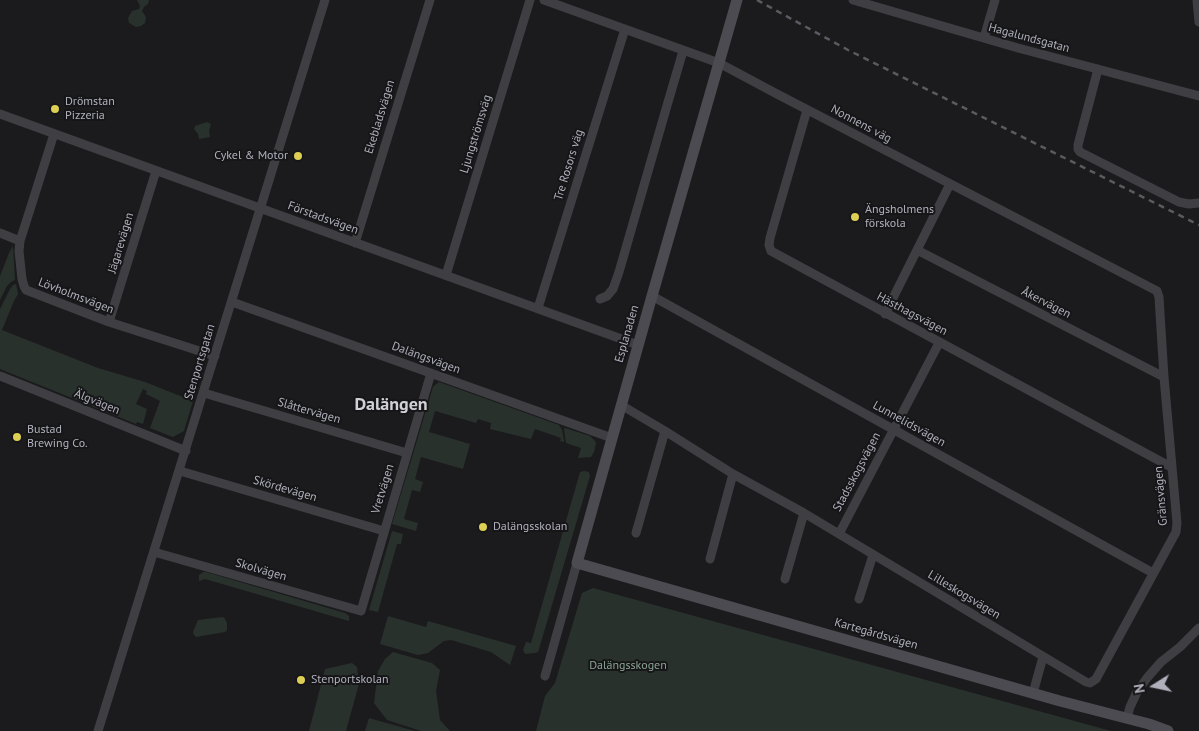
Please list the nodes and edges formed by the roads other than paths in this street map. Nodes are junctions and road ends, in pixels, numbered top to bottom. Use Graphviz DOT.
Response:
graph roads {
  1 [pos="326,0"];
  2 [pos="430,0"];
  3 [pos="530,0"];
  4 [pos="544,0"];
  5 [pos="738,0"];
  6 [pos="853,0"];
  7 [pos="995,0"];
  8 [pos="1197,0"];
  9 [pos="1199,22"];
  10 [pos="625,29"];
  11 [pos="984,38"];
  12 [pos="684,51"];
  13 [pos="719,63"];
  14 [pos="1098,69"];
  15 [pos="1199,96"];
  16 [pos="807,110"];
  17 [pos="0,114"];
  18 [pos="54,134"];
  19 [pos="156,171"];
  20 [pos="950,184"];
  21 [pos="1199,203"];
  22 [pos="261,208"];
  23 [pos="0,233"];
  24 [pos="20,241"];
  25 [pos="355,242"];
  26 [pos="917,250"];
  27 [pos="446,275"];
  28 [pos="1158,292"];
  29 [pos="652,296"];
  30 [pos="600,299"];
  31 [pos="232,302"];
  32 [pos="538,308"];
  33 [pos="886,314"];
  34 [pos="109,322"];
  35 [pos="939,343"];
  36 [pos="638,345"];
  37 [pos="215,356"];
  38 [pos="431,373"];
  39 [pos="0,376"];
  40 [pos="1164,377"];
  41 [pos="204,393"];
  42 [pos="621,405"];
  43 [pos="665,430"];
  44 [pos="894,430"];
  45 [pos="612,438"];
  46 [pos="186,451"];
  47 [pos="407,453"];
  48 [pos="1171,467"];
  49 [pos="180,471"];
  50 [pos="733,474"];
  51 [pos="804,513"];
  52 [pos="384,531"];
  53 [pos="636,533"];
  54 [pos="839,534"];
  55 [pos="154,552"];
  56 [pos="873,555"];
  57 [pos="710,559"];
  58 [pos="577,563"];
  59 [pos="1153,573"];
  60 [pos="785,579"];
  61 [pos="859,599"];
  62 [pos="361,612"];
  63 [pos="1199,628"];
  64 [pos="1042,657"];
  65 [pos="545,676"];
  66 [pos="1096,679"];
  67 [pos="1033,693"];
  68 [pos="1127,718"];
  69 [pos="98,731"];
  70 [pos="1168,731"];
  1 -- 22 [label="street, Stenportsgatan"];
  2 -- 25 [label="street, Ekebladsvägen"];
  3 -- 27 [label="street, Ljungströmsväg"];
  4 -- 10 [label="street, Nonnens väg"];
  5 -- 13 [label="street, Esplanaden"];
  6 -- 11 [label="street, Hagalundsgatan"];
  7 -- 11 [label="street"];
  8 -- 9 [label="street"];
  10 -- 12 [label="street, Nonnens väg"];
  10 -- 32 [label="street, Tre Rosors väg"];
  11 -- 14 [label="street, Hagalundsgatan"];
  12 -- 13 [label="street, Nonnens väg"];
  12 -- 30 [label="street"];
  13 -- 16 [label="street, Nonnens väg"];
  13 -- 29 [label="street, Esplanaden"];
  14 -- 15 [label="street, Hagalundsgatan"];
  14 -- 21 [label="street"];
  16 -- 20 [label="street, Nonnens väg"];
  16 -- 33 [label="street, Hästhagsvägen"];
  17 -- 18 [label="street, Förstadsvägen"];
  18 -- 19 [label="street, Förstadsvägen"];
  18 -- 24 [label="street, Lövholmsvägen"];
  19 -- 22 [label="street, Förstadsvägen"];
  19 -- 34 [label="street, Jägarevägen"];
  20 -- 26 [label="street"];
  20 -- 28 [label="street, Nonnens väg"];
  22 -- 25 [label="street, Förstadsvägen"];
  22 -- 31 [label="street, Stenportsgatan"];
  23 -- 24 [label="street"];
  24 -- 34 [label="street, Lövholmsvägen"];
  25 -- 27 [label="street, Förstadsvägen"];
  26 -- 33 [label="street"];
  26 -- 40 [label="street, Åkervägen"];
  27 -- 32 [label="street, Förstadsvägen"];
  28 -- 40 [label="street, Gränsvägen"];
  29 -- 36 [label="street, Esplanaden"];
  29 -- 44 [label="street, Lunnelidsvägen"];
  31 -- 37 [label="street, Stenportsgatan"];
  31 -- 38 [label="street, Dalängsvägen"];
  32 -- 36 [label="street, Förstadsvägen"];
  33 -- 35 [label="street, Hästhagsvägen"];
  34 -- 37 [label="street, Lövholmsvägen"];
  35 -- 44 [label="street, Stadsskogsvägen"];
  35 -- 48 [label="street, Hästhagsvägen"];
  36 -- 42 [label="street, Esplanaden"];
  37 -- 41 [label="street, Stenportsgatan"];
  38 -- 45 [label="street, Dalängsvägen"];
  38 -- 47 [label="street, Vretvägen"];
  39 -- 46 [label="street, Älgvägen"];
  40 -- 48 [label="street, Gränsvägen"];
  41 -- 46 [label="street, Stenportsgatan"];
  41 -- 47 [label="street, Slåttervägen"];
  42 -- 43 [label="street, Lilleskogsvägen"];
  42 -- 45 [label="street, Esplanaden"];
  43 -- 50 [label="street, Lilleskogsvägen"];
  43 -- 53 [label="street"];
  44 -- 54 [label="street, Stadsskogsvägen"];
  44 -- 59 [label="street, Lunnelidsvägen"];
  45 -- 58 [label="street, Esplanaden"];
  46 -- 49 [label="street, Stenportsgatan"];
  47 -- 52 [label="street, Vretvägen"];
  48 -- 59 [label="street, Gränsvägen"];
  49 -- 52 [label="street, Skördevägen"];
  49 -- 55 [label="street, Stenportsgatan"];
  50 -- 51 [label="street, Lilleskogsvägen"];
  50 -- 57 [label="street"];
  51 -- 54 [label="street, Lilleskogsvägen"];
  51 -- 60 [label="street"];
  52 -- 62 [label="street, Vretvägen"];
  54 -- 56 [label="street, Lilleskogsvägen"];
  55 -- 62 [label="street, Skolvägen"];
  55 -- 69 [label="street, Stenportsgatan"];
  56 -- 61 [label="street"];
  56 -- 64 [label="street, Lilleskogsvägen"];
  58 -- 65 [label="street, Esplanaden"];
  58 -- 67 [label="street, Kartegårdsvägen"];
  59 -- 66 [label="street, Gränsvägen"];
  63 -- 68 [label="street"];
  64 -- 66 [label="street, Lilleskogsvägen"];
  64 -- 67 [label="street"];
  67 -- 68 [label="street, Kartegårdsvägen"];
  68 -- 70 [label="street, Kartegårdsvägen"];
}
